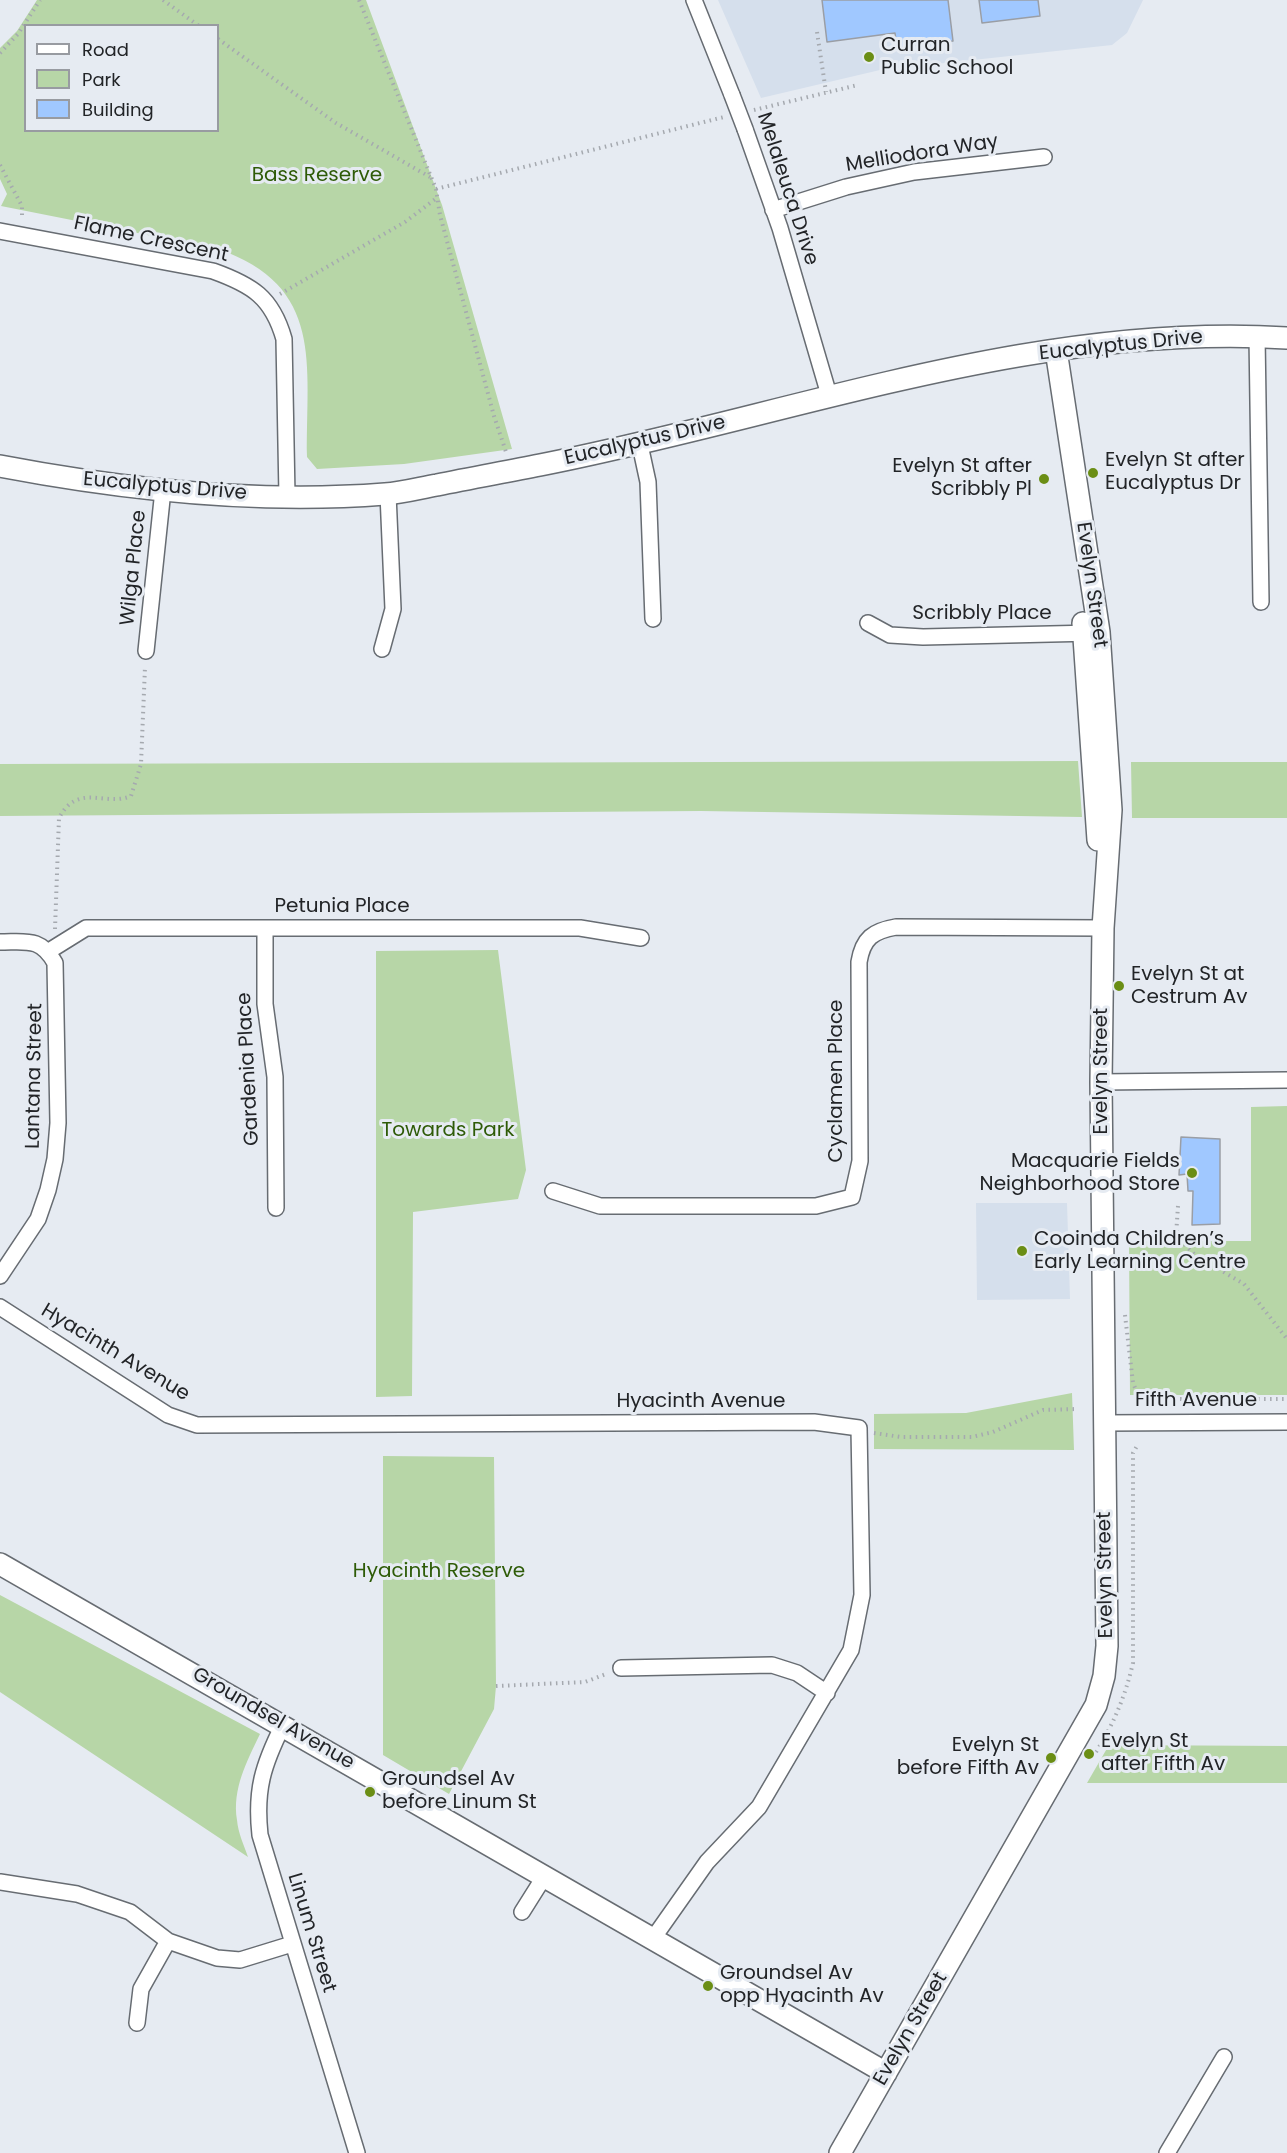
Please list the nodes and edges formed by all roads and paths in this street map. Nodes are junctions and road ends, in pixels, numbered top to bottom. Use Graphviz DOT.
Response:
graph roads {
  1 [pos="40,0"];
  2 [pos="163,0"];
  3 [pos="359,0"];
  4 [pos="694,0"];
  5 [pos="24,24"];
  6 [pos="196,24"];
  7 [pos="24,25"];
  8 [pos="817,32"];
  9 [pos="219,40"];
  10 [pos="0,53"];
  11 [pos="858,85"];
  12 [pos="826,92"];
  13 [pos="745,112"];
  14 [pos="734,115"];
  15 [pos="1044,157"];
  16 [pos="0,165"];
  17 [pos="431,177"];
  18 [pos="436,189"];
  19 [pos="438,197"];
  20 [pos="773,210"];
  21 [pos="22,216"];
  22 [pos="0,231"];
  23 [pos="280,294"];
  24 [pos="1257,336"];
  25 [pos="1287,338"];
  26 [pos="1050,352"];
  27 [pos="829,395"];
  28 [pos="640,445"];
  29 [pos="507,454"];
  30 [pos="0,466"];
  31 [pos="163,490"];
  32 [pos="388,494"];
  33 [pos="287,496"];
  34 [pos="1261,602"];
  35 [pos="653,619"];
  36 [pos="868,623"];
  37 [pos="1092,633"];
  38 [pos="382,649"];
  39 [pos="146,651"];
  40 [pos="266,928"];
  41 [pos="1103,928"];
  42 [pos="640,938"];
  43 [pos="0,942"];
  44 [pos="53,948"];
  45 [pos="1287,1080"];
  46 [pos="1101,1082"];
  47 [pos="553,1191"];
  48 [pos="1178,1206"];
  49 [pos="276,1208"];
  50 [pos="0,1276"];
  51 [pos="0,1307"];
  52 [pos="1124,1307"];
  53 [pos="1287,1339"];
  54 [pos="1287,1399"];
  55 [pos="1078,1409"];
  56 [pos="1287,1422"];
  57 [pos="1104,1423"];
  58 [pos="859,1428"];
  59 [pos="1138,1444"];
  60 [pos="0,1564"];
  61 [pos="621,1668"];
  62 [pos="496,1686"];
  63 [pos="827,1693"];
  64 [pos="283,1725"];
  65 [pos="1096,1752"];
  66 [pos="544,1877"];
  67 [pos="0,1882"];
  68 [pos="522,1912"];
  69 [pos="652,1940"];
  70 [pos="168,1941"];
  71 [pos="292,1944"];
  72 [pos="137,2023"];
  73 [pos="1224,2057"];
  74 [pos="886,2073"];
  75 [pos="357,2153"];
  76 [pos="840,2153"];
  77 [pos="1167,2153"];
  1 -- 5 [label="path"];
  2 -- 6 [label="path"];
  3 -- 17 [label="path"];
  4 -- 20 [label="street, Melaleuca Drive, bridge"];
  7 -- 10 [label="path"];
  8 -- 12 [label="path"];
  9 -- 17 [label="path"];
  11 -- 12 [label="path"];
  12 -- 13 [label="path"];
  14 -- 18 [label="path"];
  15 -- 20 [label="street, Melliodora Way"];
  16 -- 21 [label="path"];
  17 -- 18 [label="path"];
  18 -- 19 [label="path"];
  19 -- 23 [label="path"];
  19 -- 29 [label="path"];
  20 -- 27 [label="street, Melaleuca Drive"];
  22 -- 33 [label="street, Flame Crescent"];
  24 -- 25 [label="street, Eucalyptus Drive"];
  24 -- 26 [label="street, Eucalyptus Drive"];
  24 -- 34 [label="street"];
  26 -- 27 [label="street, Eucalyptus Drive"];
  26 -- 37 [label="street, Evelyn Street"];
  27 -- 28 [label="street, Eucalyptus Drive"];
  28 -- 32 [label="street, Eucalyptus Drive"];
  28 -- 35 [label="street"];
  30 -- 31 [label="street, Eucalyptus Drive"];
  31 -- 33 [label="street, Eucalyptus Drive"];
  31 -- 39 [label="street, Wilga Place"];
  32 -- 33 [label="street, Eucalyptus Drive"];
  32 -- 38 [label="street"];
  36 -- 37 [label="street, Scribbly Place"];
  37 -- 41 [label="street, Evelyn Street"];
  39 -- 44 [label="path"];
  40 -- 42 [label="street, Petunia Place"];
  40 -- 44 [label="street, Petunia Place"];
  40 -- 49 [label="street, Gardenia Place"];
  41 -- 46 [label="street, Evelyn Street"];
  41 -- 47 [label="street, Cyclamen Place"];
  43 -- 44 [label="street"];
  44 -- 50 [label="street, Lantana Street"];
  45 -- 46 [label="street"];
  46 -- 57 [label="street, Evelyn Street"];
  48 -- 53 [label="path"];
  51 -- 58 [label="street, Hyacinth Avenue"];
  52 -- 54 [label="path"];
  55 -- 58 [label="path"];
  56 -- 57 [label="street, Fifth Avenue"];
  57 -- 74 [label="street, Evelyn Street"];
  58 -- 63 [label="street"];
  59 -- 65 [label="path"];
  60 -- 64 [label="street, Groundsel Avenue"];
  61 -- 62 [label="path"];
  61 -- 63 [label="street"];
  63 -- 69 [label="street"];
  64 -- 66 [label="street, Groundsel Avenue"];
  64 -- 71 [label="street, Linum Street"];
  66 -- 68 [label="street"];
  66 -- 69 [label="street, Groundsel Avenue"];
  67 -- 70 [label="street"];
  69 -- 74 [label="street, Groundsel Avenue"];
  70 -- 71 [label="street"];
  70 -- 72 [label="street"];
  71 -- 75 [label="street, Linum Street"];
  73 -- 77 [label="street"];
  74 -- 76 [label="street, Evelyn Street"];
}
